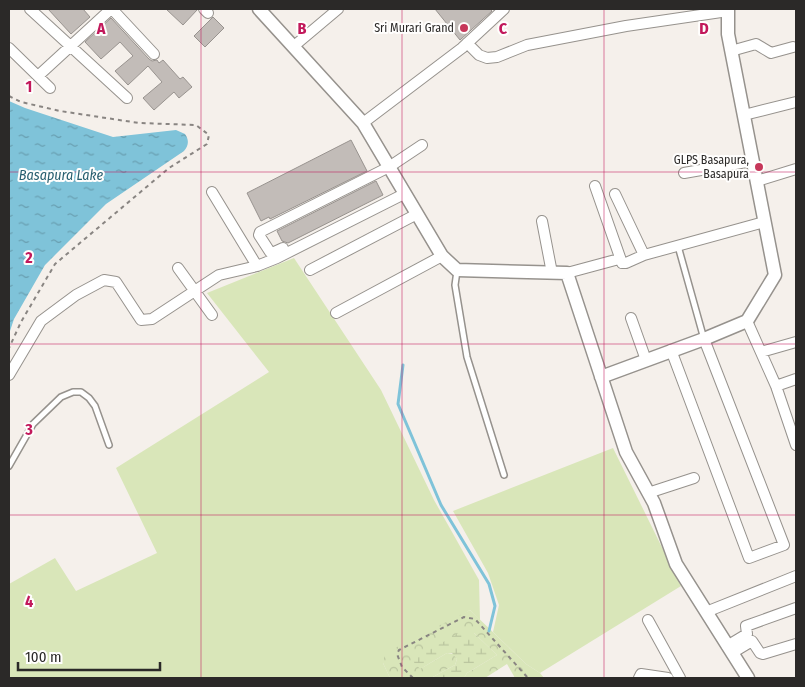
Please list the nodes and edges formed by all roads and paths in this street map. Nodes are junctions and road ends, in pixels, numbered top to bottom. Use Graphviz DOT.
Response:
graph roads {
  1 [pos="30,9"];
  2 [pos="111,9"];
  3 [pos="259,9"];
  4 [pos="338,9"];
  5 [pos="504,9"];
  6 [pos="728,10"];
  7 [pos="467,43"];
  8 [pos="70,46"];
  9 [pos="294,46"];
  10 [pos="793,47"];
  11 [pos="9,48"];
  12 [pos="731,51"];
  13 [pos="154,54"];
  14 [pos="38,76"];
  15 [pos="50,88"];
  16 [pos="9,96"];
  17 [pos="127,98"];
  18 [pos="796,102"];
  19 [pos="744,116"];
  20 [pos="363,123"];
  21 [pos="422,145"];
  22 [pos="752,161"];
  23 [pos="389,168"];
  24 [pos="796,169"];
  25 [pos="684,173"];
  26 [pos="757,181"];
  27 [pos="595,186"];
  28 [pos="403,191"];
  29 [pos="212,192"];
  30 [pos="615,194"];
  31 [pos="416,214"];
  32 [pos="542,221"];
  33 [pos="764,222"];
  34 [pos="678,245"];
  35 [pos="644,255"];
  36 [pos="442,256"];
  37 [pos="619,259"];
  38 [pos="257,266"];
  39 [pos="178,268"];
  40 [pos="310,270"];
  41 [pos="457,270"];
  42 [pos="552,273"];
  43 [pos="567,273"];
  44 [pos="194,290"];
  45 [pos="336,313"];
  46 [pos="212,315"];
  47 [pos="631,318"];
  48 [pos="747,322"];
  49 [pos="704,339"];
  50 [pos="796,342"];
  51 [pos="9,348"];
  52 [pos="671,350"];
  53 [pos="761,352"];
  54 [pos="646,360"];
  55 [pos="9,375"];
  56 [pos="601,377"];
  57 [pos="796,379"];
  58 [pos="776,386"];
  59 [pos="793,426"];
  60 [pos="109,445"];
  61 [pos="796,445"];
  62 [pos="9,466"];
  63 [pos="504,475"];
  64 [pos="694,478"];
  65 [pos="648,493"];
  66 [pos="796,576"];
  67 [pos="796,608"];
  68 [pos="706,612"];
  69 [pos="648,620"];
  70 [pos="750,637"];
  71 [pos="796,644"];
  72 [pos="730,649"];
  73 [pos="413,678"];
  74 [pos="528,678"];
  75 [pos="639,678"];
  76 [pos="668,678"];
  77 [pos="680,678"];
  78 [pos="748,678"];
  1 -- 8 [label="street"];
  2 -- 8 [label="street"];
  2 -- 13 [label="street"];
  3 -- 9 [label="street"];
  4 -- 9 [label="street"];
  5 -- 7 [label="street"];
  6 -- 7 [label="street"];
  6 -- 12 [label="street"];
  7 -- 20 [label="street"];
  8 -- 14 [label="street"];
  8 -- 17 [label="street"];
  9 -- 20 [label="street"];
  10 -- 12 [label="street"];
  11 -- 14 [label="street"];
  12 -- 19 [label="street"];
  14 -- 15 [label="street"];
  16 -- 51 [label="path"];
  18 -- 19 [label="street"];
  19 -- 22 [label="street"];
  20 -- 23 [label="street"];
  21 -- 23 [label="street"];
  22 -- 25 [label="street"];
  22 -- 26 [label="street"];
  23 -- 28 [label="street"];
  23 -- 28 [label="street"];
  24 -- 26 [label="street"];
  26 -- 33 [label="street"];
  27 -- 37 [label="street"];
  28 -- 31 [label="street"];
  28 -- 38 [label="street"];
  29 -- 38 [label="street"];
  30 -- 35 [label="street"];
  31 -- 36 [label="street"];
  31 -- 40 [label="street"];
  32 -- 42 [label="street"];
  33 -- 34 [label="street"];
  33 -- 48 [label="street"];
  34 -- 35 [label="street"];
  34 -- 49 [label="lane"];
  35 -- 37 [label="street"];
  36 -- 41 [label="street"];
  36 -- 45 [label="street"];
  37 -- 43 [label="street"];
  38 -- 44 [label="street"];
  39 -- 44 [label="street"];
  41 -- 42 [label="street"];
  41 -- 63 [label="lane"];
  42 -- 43 [label="street"];
  43 -- 56 [label="street"];
  44 -- 46 [label="street"];
  44 -- 55 [label="street"];
  47 -- 54 [label="street"];
  48 -- 49 [label="street"];
  48 -- 53 [label="street"];
  49 -- 52 [label="street"];
  49 -- 52 [label="street"];
  50 -- 53 [label="street"];
  52 -- 54 [label="street"];
  53 -- 58 [label="street"];
  54 -- 56 [label="street"];
  56 -- 65 [label="street"];
  57 -- 58 [label="street"];
  58 -- 59 [label="street"];
  59 -- 61 [label="street"];
  60 -- 62 [label="lane"];
  64 -- 65 [label="street"];
  65 -- 68 [label="street"];
  66 -- 68 [label="street"];
  67 -- 70 [label="street"];
  68 -- 72 [label="street"];
  69 -- 77 [label="street"];
  70 -- 71 [label="street"];
  70 -- 72 [label="street"];
  72 -- 78 [label="street"];
  73 -- 74 [label="path"];
  75 -- 76 [label="street"];
}
